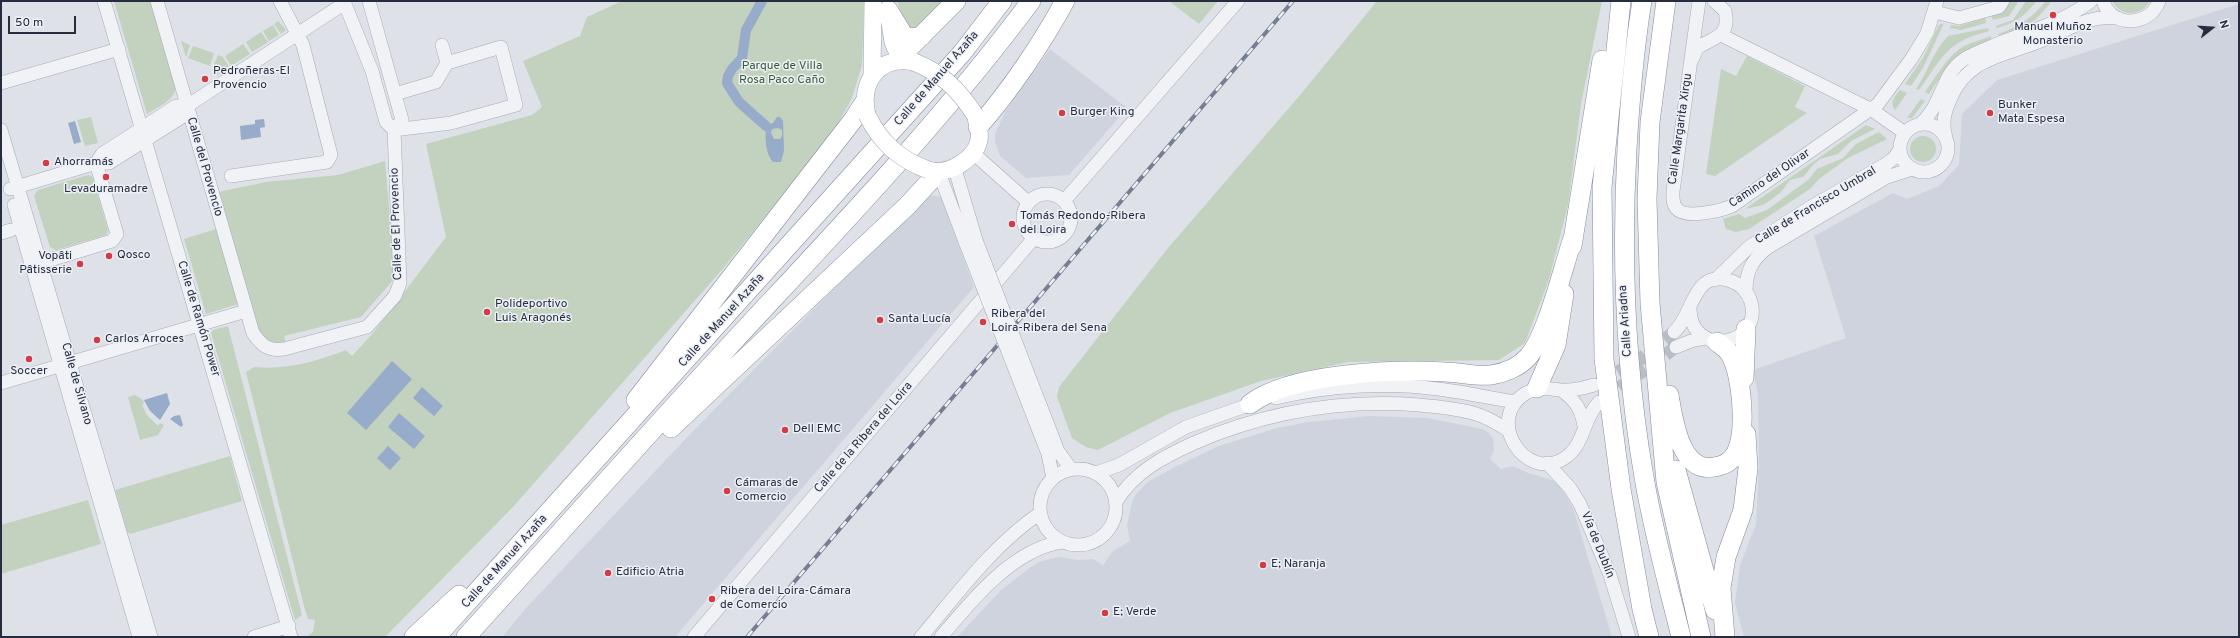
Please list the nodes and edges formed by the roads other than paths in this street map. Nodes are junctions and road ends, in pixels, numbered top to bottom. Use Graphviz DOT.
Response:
graph roads {
  1 [pos="104,1"];
  2 [pos="157,1"];
  3 [pos="280,1"];
  4 [pos="368,1"];
  5 [pos="956,1"];
  6 [pos="1002,1"];
  7 [pos="1031,1"];
  8 [pos="1066,1"];
  9 [pos="1238,1"];
  10 [pos="1612,1"];
  11 [pos="1621,1"];
  12 [pos="1642,1"];
  13 [pos="1666,1"];
  14 [pos="2003,1"];
  15 [pos="2091,1"];
  16 [pos="2103,1"];
  17 [pos="1699,2"];
  18 [pos="345,3"];
  19 [pos="2161,3"];
  20 [pos="883,4"];
  21 [pos="1721,6"];
  22 [pos="1936,6"];
  23 [pos="2118,18"];
  24 [pos="298,34"];
  25 [pos="922,36"];
  26 [pos="1718,37"];
  27 [pos="1738,42"];
  28 [pos="442,45"];
  29 [pos="118,49"];
  30 [pos="908,61"];
  31 [pos="447,63"];
  32 [pos="1690,67"];
  33 [pos="872,75"];
  34 [pos="1,83"];
  35 [pos="395,94"];
  36 [pos="187,106"];
  37 [pos="865,109"];
  38 [pos="1872,110"];
  39 [pos="977,121"];
  40 [pos="1919,125"];
  41 [pos="1,130"];
  42 [pos="394,130"];
  43 [pos="1905,133"];
  44 [pos="144,135"];
  45 [pos="1946,138"];
  46 [pos="1900,149"];
  47 [pos="972,152"];
  48 [pos="1,159"];
  49 [pos="96,164"];
  50 [pos="1912,169"];
  51 [pos="939,171"];
  52 [pos="231,176"];
  53 [pos="14,188"];
  54 [pos="1673,191"];
  55 [pos="1647,199"];
  56 [pos="1064,201"];
  57 [pos="1028,202"];
  58 [pos="1574,235"];
  59 [pos="1034,238"];
  60 [pos="40,263"];
  61 [pos="1715,280"];
  62 [pos="1746,292"];
  63 [pos="1690,307"];
  64 [pos="246,311"];
  65 [pos="200,325"];
  66 [pos="1746,329"];
  67 [pos="1674,332"];
  68 [pos="253,333"];
  69 [pos="1711,340"];
  70 [pos="1676,347"];
  71 [pos="65,364"];
  72 [pos="1,383"];
  73 [pos="1594,385"];
  74 [pos="1537,388"];
  75 [pos="1561,390"];
  76 [pos="1516,402"];
  77 [pos="1599,402"];
  78 [pos="1250,404"];
  79 [pos="1660,411"];
  80 [pos="1584,426"];
  81 [pos="1508,430"];
  82 [pos="1053,452"];
  83 [pos="1547,463"];
  84 [pos="1071,469"];
  85 [pos="588,470"];
  86 [pos="1096,474"];
  87 [pos="1053,478"];
  88 [pos="1116,502"];
  89 [pos="1040,514"];
  90 [pos="574,518"];
  91 [pos="1062,542"];
  92 [pos="942,612"];
  93 [pos="290,632"];
  94 [pos="139,637"];
  95 [pos="151,637"];
  96 [pos="254,637"];
  97 [pos="414,637"];
  98 [pos="436,637"];
  99 [pos="466,637"];
  100 [pos="484,637"];
  101 [pos="694,637"];
  102 [pos="920,637"];
  103 [pos="929,637"];
  104 [pos="941,637"];
  105 [pos="1629,637"];
  106 [pos="1649,637"];
  107 [pos="1681,637"];
  108 [pos="1700,637"];
  109 [pos="1724,637"];
  1 -- 29 [label="street, Calle de Ramón Power"];
  2 -- 36 [label="street, Calle del Provencio"];
  3 -- 24 [label="street"];
  4 -- 18 [label="street"];
  4 -- 35 [label="street"];
  5 -- 25 [label="highway"];
  6 -- 85 [label="highway, Calle de Manuel Azaña"];
  7 -- 90 [label="highway, Calle de Manuel Azaña"];
  8 -- 39 [label="highway"];
  9 -- 56 [label="street"];
  10 -- 58 [label="highway"];
  11 -- 106 [label="highway"];
  12 -- 107 [label="highway, Calle Ariadna"];
  13 -- 55 [label="highway, Calle Ariadna"];
  14 -- 22 [label="street"];
  15 -- 40 [label="street"];
  16 -- 23 [label="street"];
  17 -- 32 [label="street, Calle Margarita Xirgu"];
  18 -- 24 [label="street"];
  18 -- 42 [label="street"];
  19 -- 23 [label="street"];
  20 -- 25 [label="highway"];
  20 -- 30 [label="main road"];
  20 -- 33 [label="main road"];
  21 -- 26 [label="street"];
  21 -- 27 [label="street"];
  22 -- 38 [label="street"];
  23 -- 45 [label="street"];
  24 -- 36 [label="street"];
  24 -- 52 [label="street"];
  25 -- 30 [label="highway"];
  26 -- 27 [label="street"];
  26 -- 32 [label="street, Calle Margarita Xirgu"];
  27 -- 38 [label="street"];
  28 -- 31 [label="street"];
  29 -- 34 [label="street"];
  29 -- 44 [label="street, Calle de Ramón Power"];
  30 -- 33 [label="main road"];
  30 -- 39 [label="main road, bridge"];
  31 -- 35 [label="street"];
  31 -- 42 [label="street"];
  32 -- 54 [label="street, Calle Margarita Xirgu"];
  33 -- 37 [label="main road"];
  35 -- 42 [label="street"];
  36 -- 44 [label="street"];
  36 -- 64 [label="street, Calle del Provencio"];
  37 -- 51 [label="main road, bridge"];
  37 -- 85 [label="highway"];
  38 -- 43 [label="street"];
  38 -- 54 [label="street, Camino del Olivar"];
  39 -- 47 [label="main road"];
  40 -- 43 [label="street"];
  40 -- 45 [label="street"];
  41 -- 53 [label="street, Calle de Silvano"];
  42 -- 68 [label="street, Calle de El Provencio"];
  43 -- 46 [label="street"];
  44 -- 49 [label="street"];
  44 -- 65 [label="street, Calle de Ramón Power"];
  45 -- 50 [label="street"];
  46 -- 50 [label="street"];
  46 -- 61 [label="street, Calle de Francisco Umbral"];
  47 -- 51 [label="main road"];
  47 -- 57 [label="street"];
  48 -- 53 [label="street, Calle de Silvano"];
  49 -- 53 [label="street"];
  49 -- 60 [label="street"];
  50 -- 62 [label="street, Calle de Francisco Umbral"];
  51 -- 82 [label="street, bridge"];
  51 -- 90 [label="highway"];
  53 -- 60 [label="street, Calle de Silvano"];
  53 -- 71 [label="street, Calle de Silvano"];
  55 -- 69 [label="highway"];
  55 -- 79 [label="highway, Calle Ariadna"];
  56 -- 57 [label="street"];
  56 -- 59 [label="street"];
  57 -- 59 [label="street"];
  58 -- 74 [label="highway"];
  58 -- 78 [label="highway"];
  59 -- 101 [label="street, Calle de la Ribera del Loira"];
  60 -- 71 [label="street, Calle de Silvano"];
  61 -- 62 [label="street"];
  61 -- 63 [label="street"];
  62 -- 66 [label="street"];
  63 -- 67 [label="street"];
  63 -- 69 [label="street"];
  64 -- 65 [label="street"];
  64 -- 68 [label="street, Calle del Provencio"];
  65 -- 71 [label="street"];
  65 -- 93 [label="street, Calle de Ramón Power"];
  66 -- 69 [label="street"];
  66 -- 109 [label="highway"];
  69 -- 70 [label="street"];
  71 -- 72 [label="street"];
  71 -- 94 [label="street, Calle de Silvano"];
  71 -- 95 [label="street, Calle de Silvano"];
  73 -- 75 [label="street"];
  74 -- 75 [label="street"];
  74 -- 76 [label="street"];
  75 -- 80 [label="street"];
  76 -- 78 [label="street"];
  76 -- 81 [label="street"];
  77 -- 80 [label="street"];
  78 -- 86 [label="street"];
  79 -- 108 [label="highway, Calle Ariadna"];
  79 -- 109 [label="highway"];
  80 -- 83 [label="street"];
  81 -- 83 [label="street"];
  81 -- 88 [label="street"];
  82 -- 84 [label="street"];
  82 -- 87 [label="street"];
  83 -- 105 [label="street, Vía de Dublín"];
  84 -- 86 [label="street"];
  84 -- 87 [label="street"];
  85 -- 97 [label="highway"];
  85 -- 98 [label="highway, Calle de Manuel Azaña"];
  86 -- 88 [label="street"];
  87 -- 89 [label="street"];
  88 -- 91 [label="street"];
  89 -- 91 [label="street"];
  89 -- 92 [label="street"];
  90 -- 99 [label="highway, Calle de Manuel Azaña"];
  90 -- 100 [label="highway"];
  91 -- 104 [label="street"];
  92 -- 102 [label="street"];
  92 -- 103 [label="street"];
  93 -- 96 [label="street"];
}
